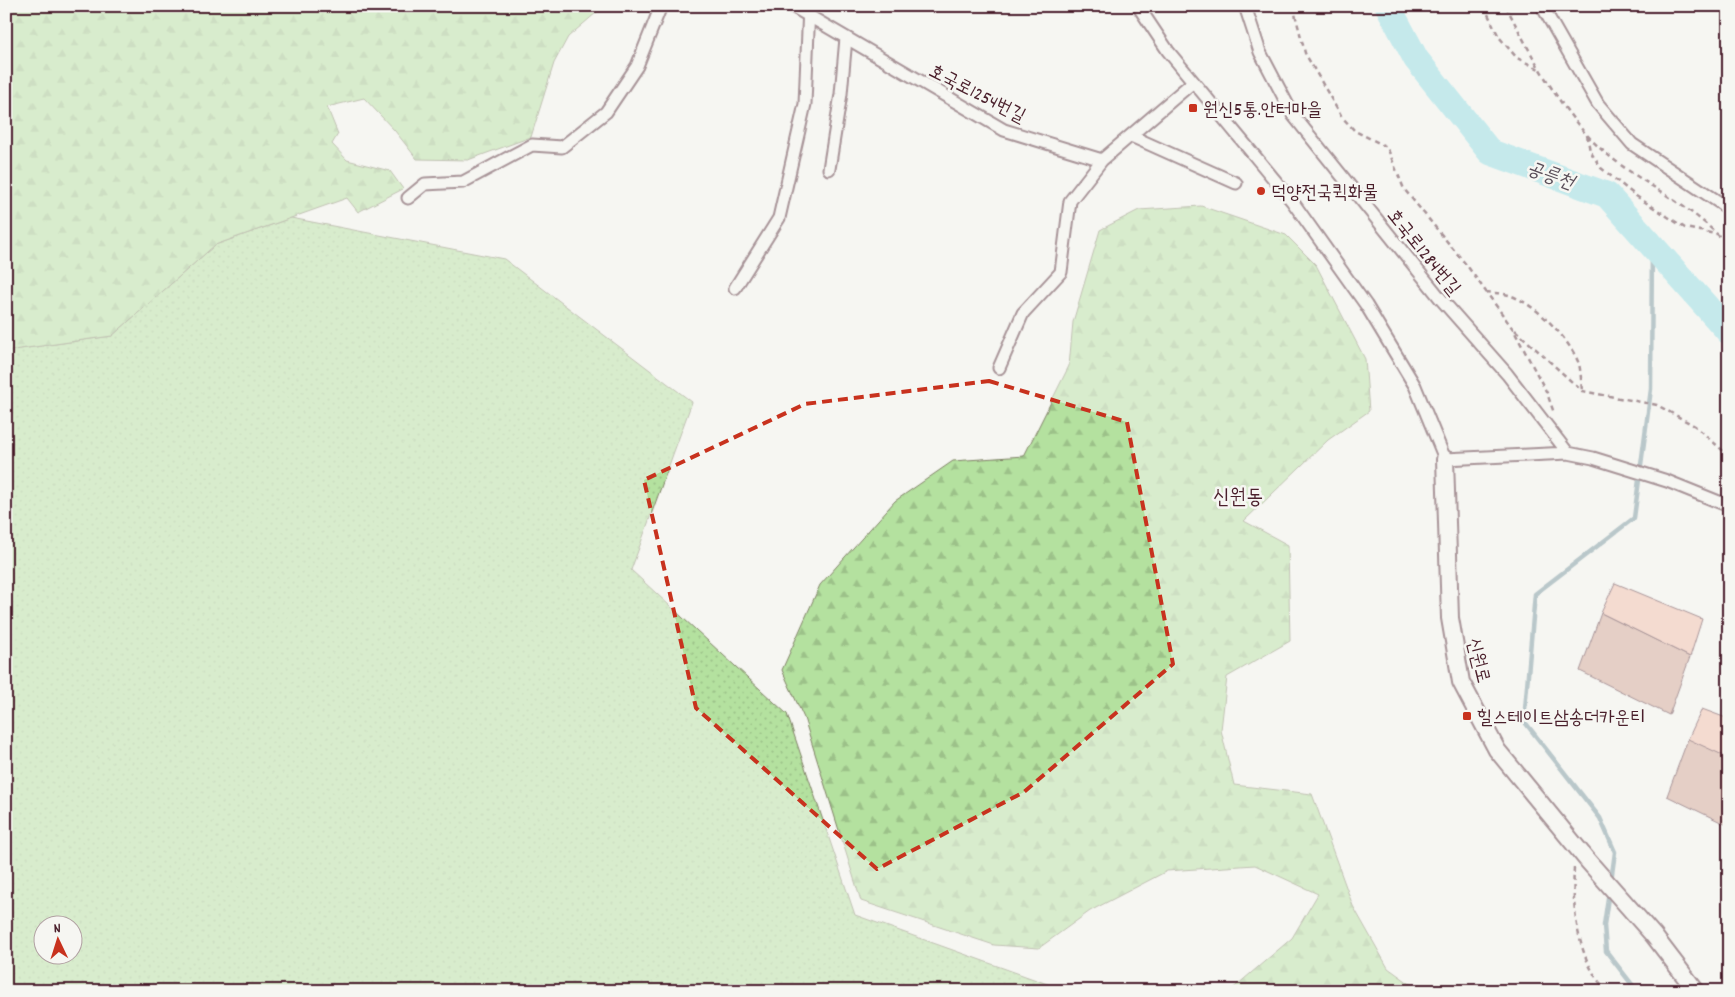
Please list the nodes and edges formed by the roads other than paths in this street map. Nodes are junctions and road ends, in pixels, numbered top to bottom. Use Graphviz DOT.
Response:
graph roads {
  1 [pos="661,6"];
  2 [pos="792,6"];
  3 [pos="1138,6"];
  4 [pos="1245,6"];
  5 [pos="1542,6"];
  6 [pos="809,11"];
  7 [pos="846,38"];
  8 [pos="1193,82"];
  9 [pos="1131,136"];
  10 [pos="1102,160"];
  11 [pos="829,169"];
  12 [pos="1236,183"];
  13 [pos="408,198"];
  14 [pos="1729,209"];
  15 [pos="735,288"];
  16 [pos="999,368"];
  17 [pos="1568,453"];
  18 [pos="1444,459"];
  19 [pos="1729,506"];
  20 [pos="1696,991"];
  1 -- 13 [label="street"];
  2 -- 6 [label="street, 호국로1254번길"];
  3 -- 8 [label="street"];
  4 -- 17 [label="street, 호국로1284번길"];
  5 -- 14 [label="street"];
  6 -- 7 [label="street, 호국로1254번길"];
  6 -- 15 [label="street"];
  7 -- 10 [label="street, 호국로1254번길"];
  7 -- 11 [label="street"];
  8 -- 9 [label="street"];
  8 -- 18 [label="street"];
  9 -- 10 [label="street"];
  9 -- 12 [label="street"];
  10 -- 16 [label="street"];
  17 -- 18 [label="street"];
  17 -- 19 [label="street"];
  18 -- 20 [label="street, 신원로"];
}
